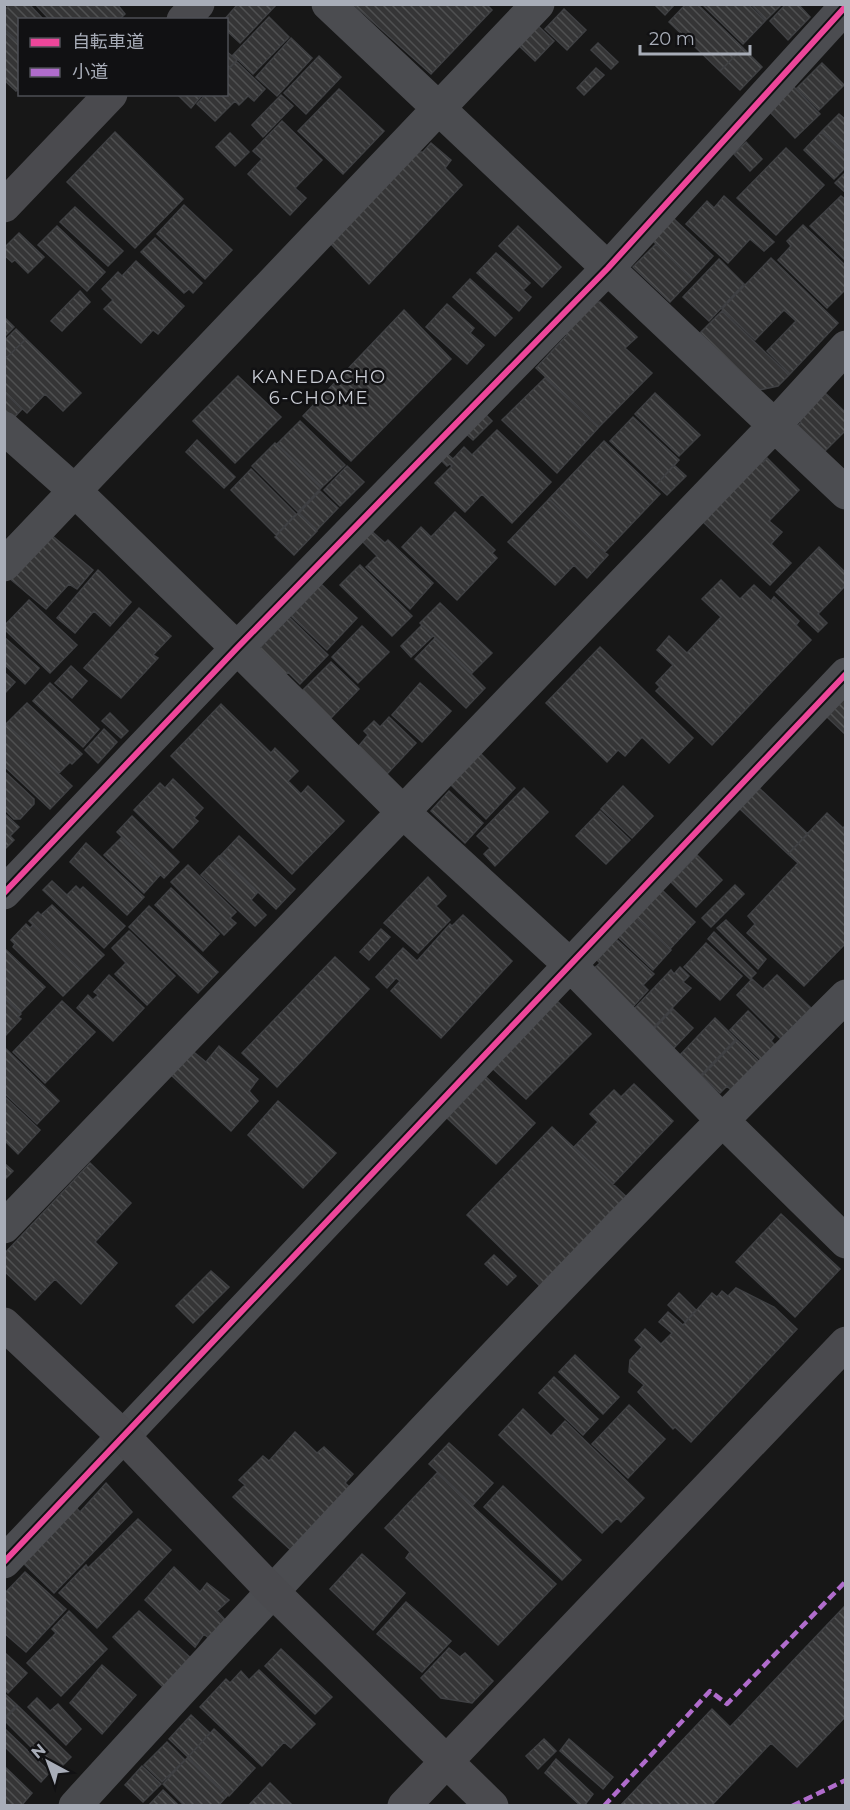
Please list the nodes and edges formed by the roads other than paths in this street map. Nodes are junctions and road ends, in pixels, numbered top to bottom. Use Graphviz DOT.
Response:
graph roads {
  1 [pos="198,4"];
  2 [pos="328,4"];
  3 [pos="538,4"];
  4 [pos="846,6"];
  5 [pos="185,18"];
  6 [pos="109,96"];
  7 [pos="439,109"];
  8 [pos="4,206"];
  9 [pos="608,268"];
  10 [pos="846,347"];
  11 [pos="774,426"];
  12 [pos="4,428"];
  13 [pos="75,491"];
  14 [pos="846,493"];
  15 [pos="4,565"];
  16 [pos="237,648"];
  17 [pos="846,674"];
  18 [pos="403,812"];
  19 [pos="4,893"];
  20 [pos="570,965"];
  21 [pos="846,996"];
  22 [pos="722,1120"];
  23 [pos="4,1227"];
  24 [pos="846,1242"];
  25 [pos="4,1324"];
  26 [pos="846,1343"];
  27 [pos="124,1437"];
  28 [pos="4,1562"];
  29 [pos="272,1591"];
  30 [pos="446,1762"];
  31 [pos="75,1806"];
  32 [pos="405,1806"];
  33 [pos="492,1806"];
  1 -- 5 [label="street"];
  2 -- 7 [label="street"];
  3 -- 7 [label="street"];
  4 -- 9 [label="street"];
  6 -- 8 [label="street"];
  7 -- 9 [label="street"];
  7 -- 13 [label="street"];
  9 -- 11 [label="street"];
  9 -- 16 [label="street"];
  10 -- 11 [label="street"];
  11 -- 14 [label="street"];
  11 -- 18 [label="street"];
  12 -- 13 [label="street"];
  13 -- 15 [label="street"];
  13 -- 16 [label="street"];
  16 -- 18 [label="street"];
  16 -- 19 [label="street"];
  17 -- 20 [label="street"];
  18 -- 20 [label="street"];
  18 -- 23 [label="street"];
  20 -- 22 [label="street"];
  20 -- 27 [label="street"];
  21 -- 22 [label="street"];
  22 -- 24 [label="street"];
  22 -- 29 [label="street"];
  25 -- 27 [label="street"];
  26 -- 30 [label="street"];
  27 -- 28 [label="street"];
  27 -- 29 [label="street"];
  29 -- 30 [label="street"];
  29 -- 31 [label="street"];
  30 -- 32 [label="street"];
  30 -- 33 [label="street"];
}
